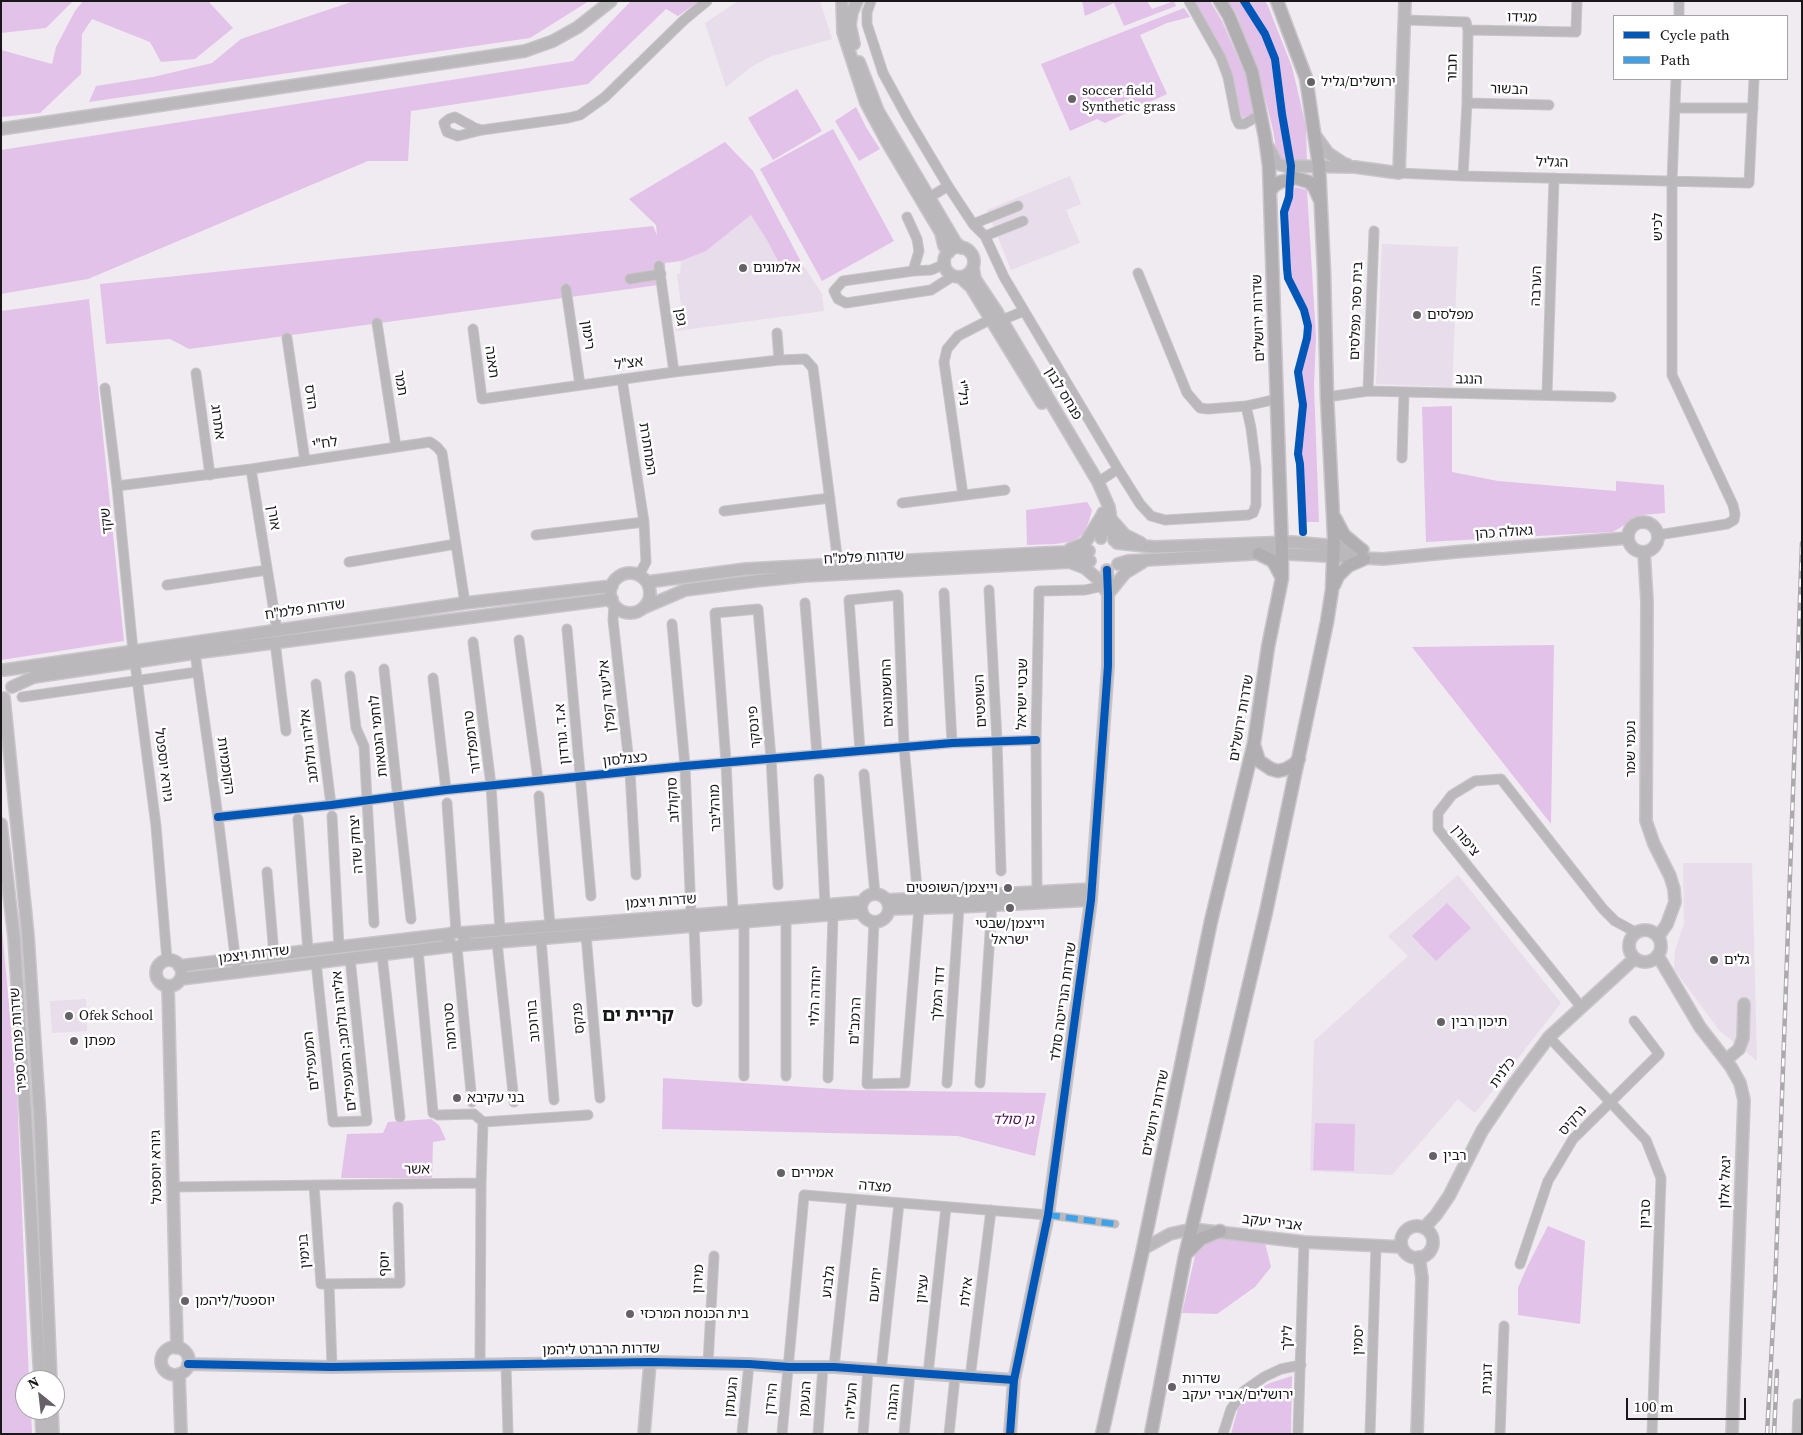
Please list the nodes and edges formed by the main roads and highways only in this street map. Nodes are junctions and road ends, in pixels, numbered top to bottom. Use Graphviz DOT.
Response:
graph roads {
  1 [pos="1220,1"];
  2 [pos="1276,1"];
  3 [pos="1270,191"];
  4 [pos="1321,203"];
  5 [pos="1333,514"];
  6 [pos="1259,554"];
  7 [pos="1282,578"];
  8 [pos="1332,590"];
  9 [pos="1254,743"];
  10 [pos="1299,759"];
  11 [pos="1220,1231"];
  12 [pos="1185,1256"];
  13 [pos="1102,1434"];
  14 [pos="1151,1434"];
  1 -- 3 [label="main road, שדרות ירושלים"];
  2 -- 4 [label="main road"];
  3 -- 4 [label="main road"];
  3 -- 7 [label="main road, שדרות ירושלים"];
  4 -- 5 [label="main road"];
  5 -- 8 [label="main road"];
  5 -- 8 [label="main road"];
  6 -- 7 [label="main road"];
  7 -- 9 [label="main road, שדרות ירושלים"];
  8 -- 10 [label="main road"];
  9 -- 10 [label="main road"];
  9 -- 13 [label="main road, שדרות ירושלים"];
  10 -- 12 [label="main road"];
  11 -- 12 [label="main road"];
  12 -- 14 [label="main road"];
}
